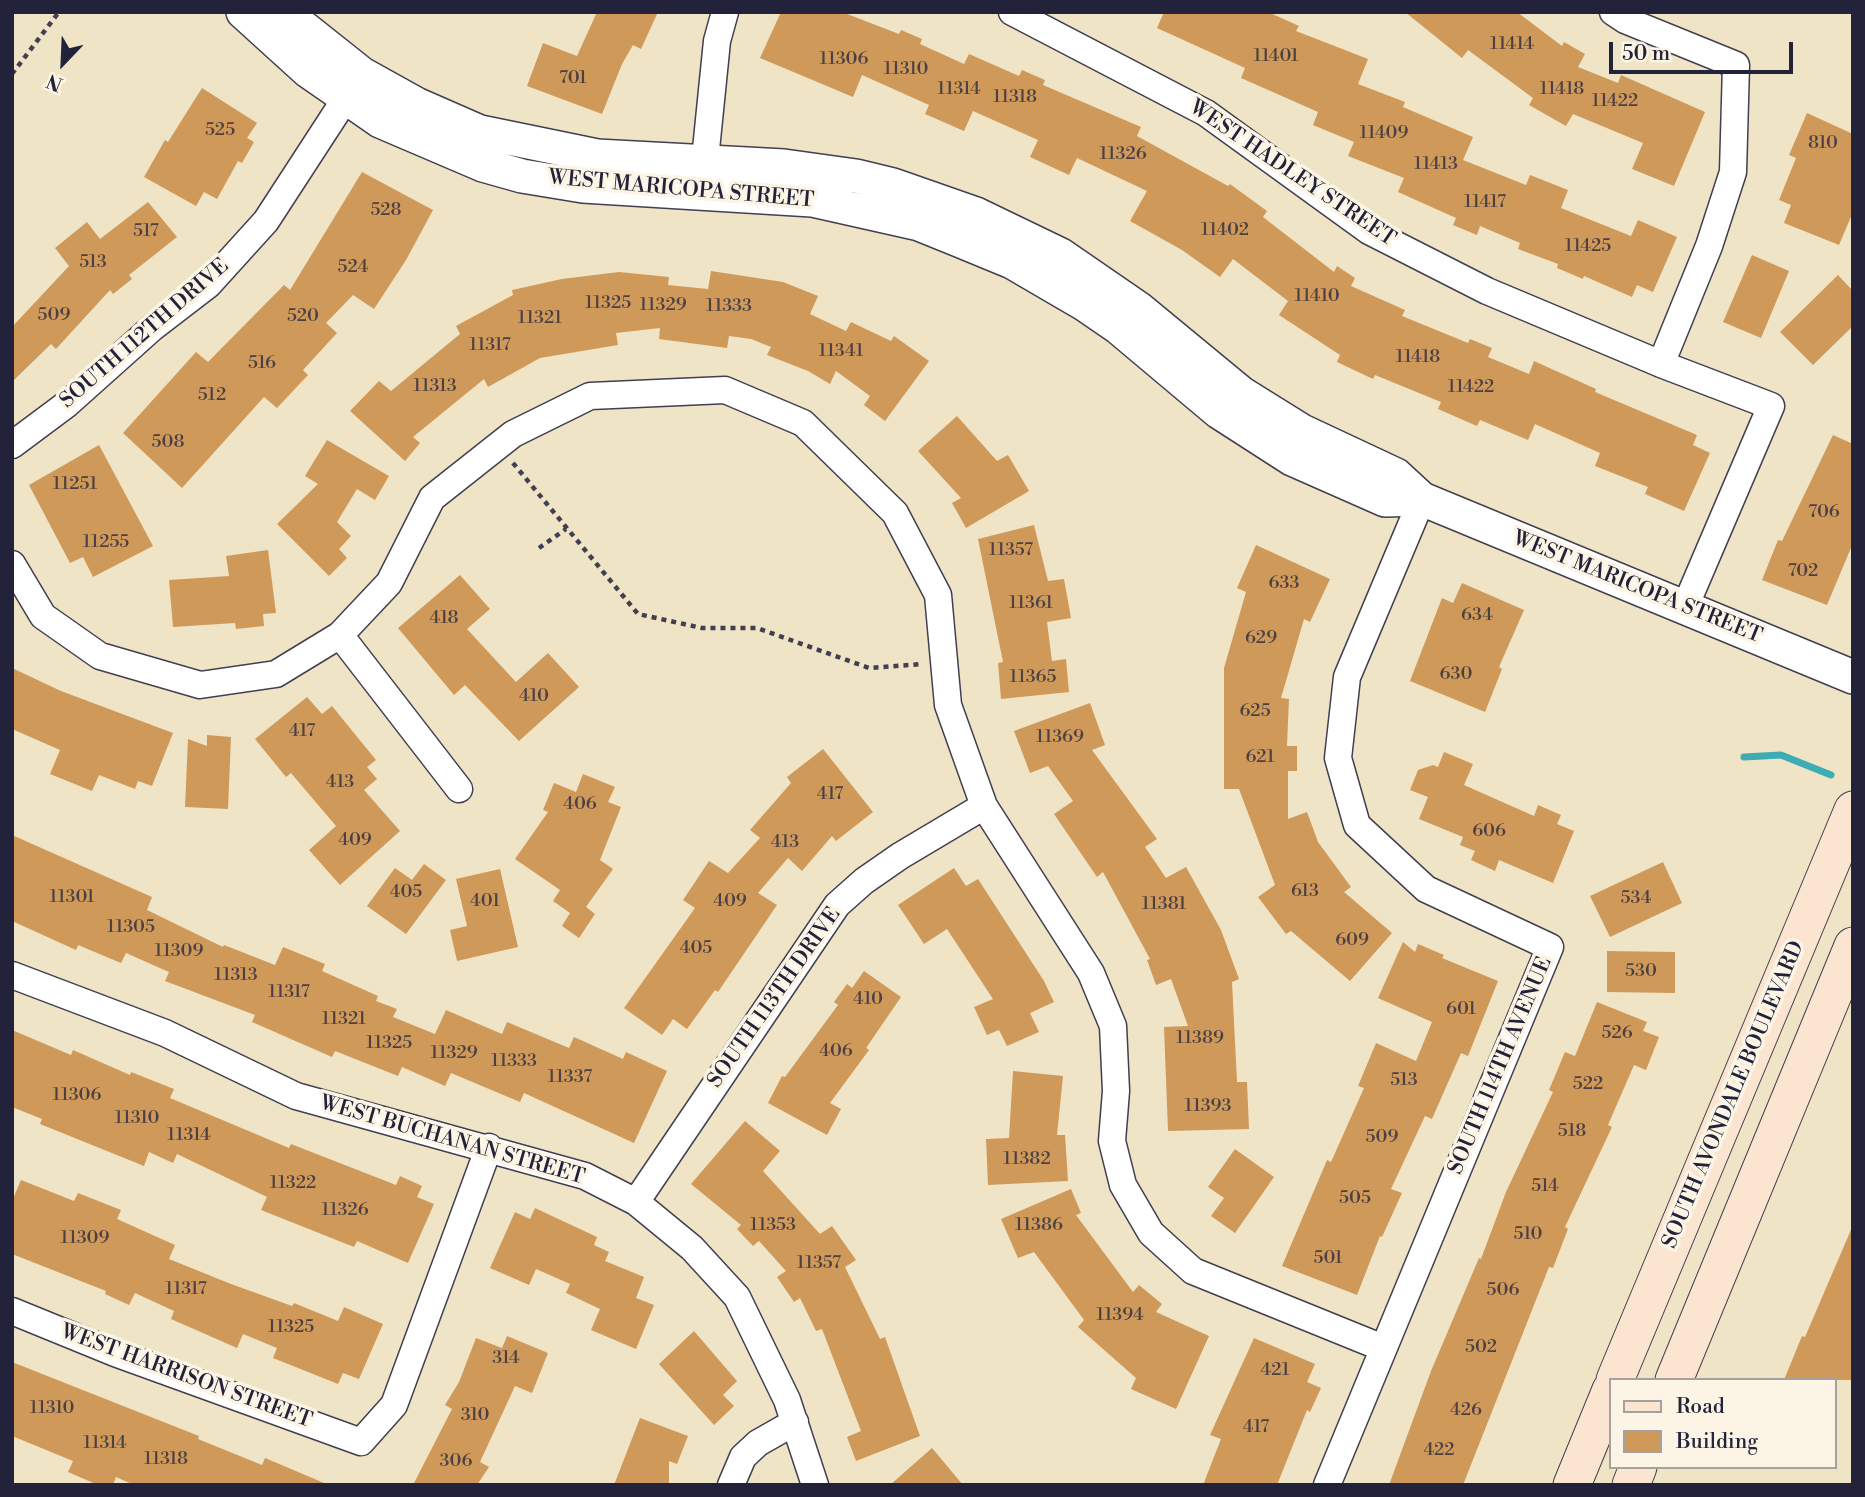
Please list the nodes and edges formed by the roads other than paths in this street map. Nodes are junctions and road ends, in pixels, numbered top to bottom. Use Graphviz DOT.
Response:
graph roads {
  1 [pos="243,12"];
  2 [pos="284,12"];
  3 [pos="724,12"];
  4 [pos="1012,12"];
  5 [pos="1613,12"];
  6 [pos="354,86"];
  7 [pos="703,177"];
  8 [pos="1661,365"];
  9 [pos="12,445"];
  10 [pos="1422,499"];
  11 [pos="12,564"];
  12 [pos="1685,607"];
  13 [pos="340,635"];
  14 [pos="1853,677"];
  15 [pos="459,789"];
  16 [pos="984,806"];
  17 [pos="1853,810"];
  18 [pos="1853,946"];
  19 [pos="12,975"];
  20 [pos="489,1147"];
  21 [pos="636,1202"];
  22 [pos="12,1311"];
  23 [pos="1383,1348"];
  24 [pos="1616,1378"];
  25 [pos="1675,1378"];
  26 [pos="1610,1392"];
  27 [pos="795,1422"];
  28 [pos="730,1485"];
  29 [pos="815,1485"];
  30 [pos="1327,1485"];
  31 [pos="1572,1485"];
  1 -- 6 [label="street, WEST MARICOPA STREET"];
  2 -- 6 [label="street, WEST MARICOPA STREET"];
  3 -- 7 [label="street"];
  4 -- 8 [label="street, WEST HADLEY STREET"];
  5 -- 8 [label="street"];
  6 -- 7 [label="street, WEST MARICOPA STREET"];
  6 -- 9 [label="street, SOUTH 112TH DRIVE"];
  7 -- 10 [label="street, WEST MARICOPA STREET"];
  8 -- 12 [label="street, WEST HADLEY STREET"];
  10 -- 12 [label="street, WEST MARICOPA STREET"];
  10 -- 23 [label="street, SOUTH 114TH AVENUE"];
  11 -- 13 [label="street"];
  12 -- 14 [label="street, WEST MARICOPA STREET"];
  13 -- 15 [label="street"];
  13 -- 16 [label="street"];
  16 -- 21 [label="street, SOUTH 113TH DRIVE"];
  16 -- 23 [label="street"];
  17 -- 24 [label="main road, SOUTH AVONDALE BOULEVARD"];
  18 -- 25 [label="main road"];
  19 -- 20 [label="street, WEST BUCHANAN STREET"];
  20 -- 21 [label="street, WEST BUCHANAN STREET"];
  20 -- 22 [label="street, WEST HARRISON STREET"];
  21 -- 27 [label="street, WEST BUCHANAN STREET"];
  23 -- 30 [label="street, SOUTH 114TH AVENUE"];
  26 -- 31 [label="main road"];
  27 -- 28 [label="street"];
  27 -- 29 [label="street, WEST BUCHANAN STREET"];
}
